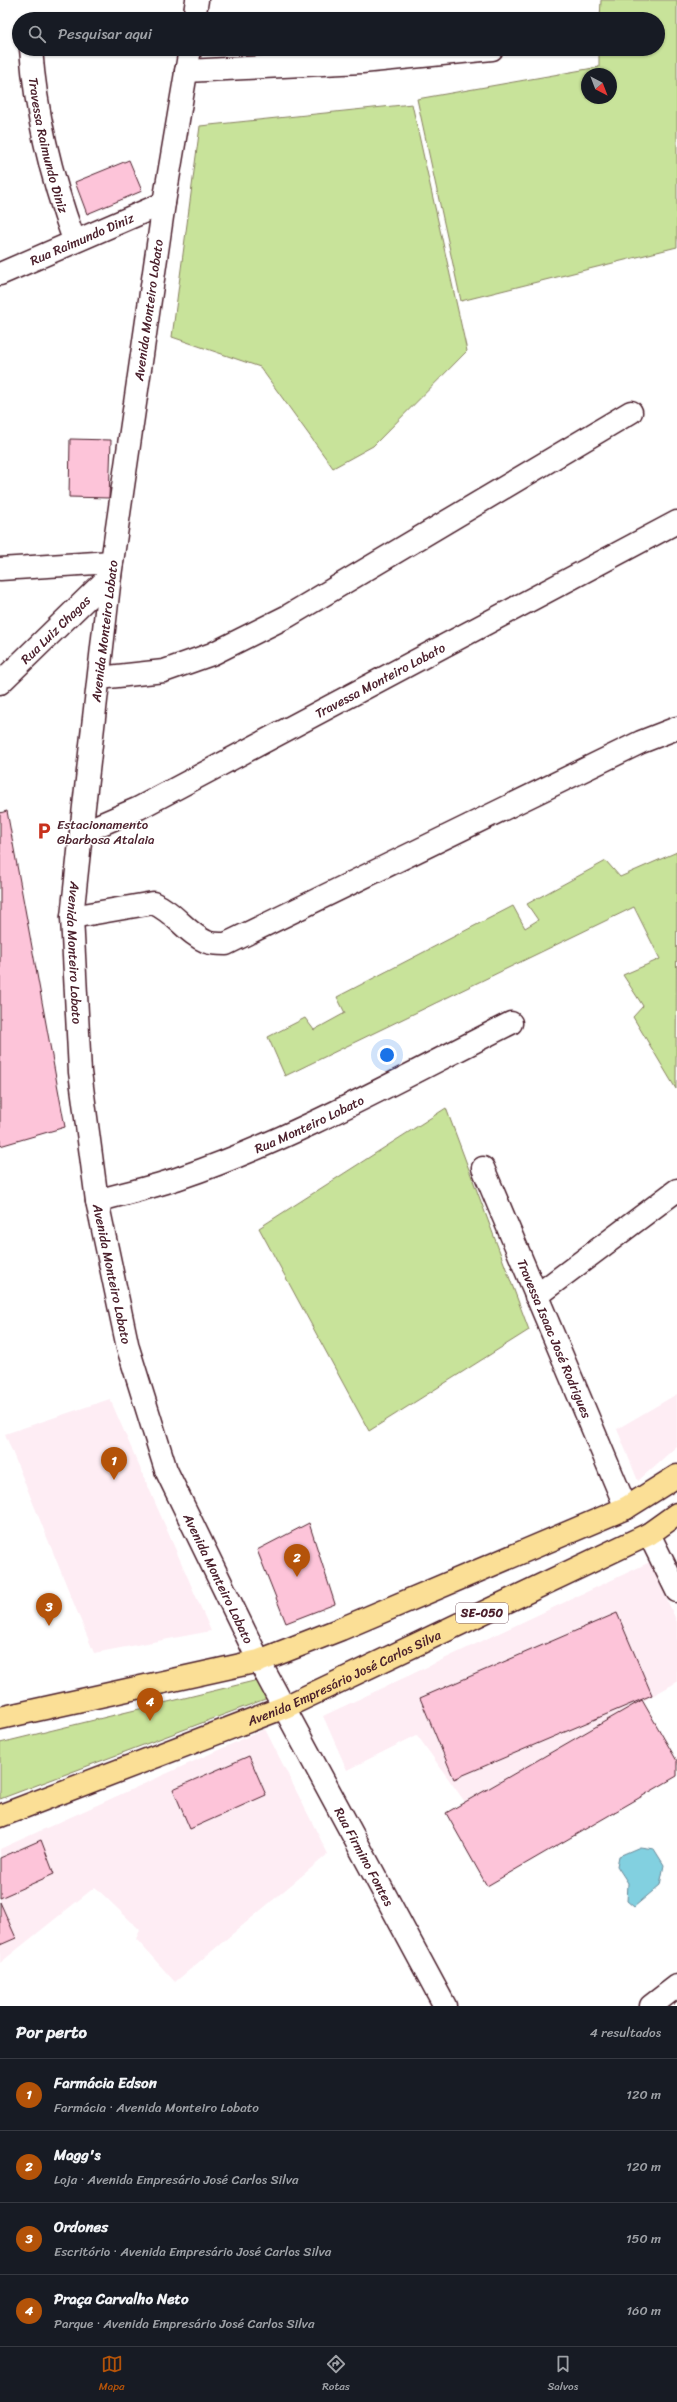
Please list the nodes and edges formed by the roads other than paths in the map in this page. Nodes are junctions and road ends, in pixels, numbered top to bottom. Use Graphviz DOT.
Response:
graph roads {
  1 [pos="197,0"];
  2 [pos="195,12"];
  3 [pos="32,56"];
  4 [pos="189,56"];
  5 [pos="422,56"];
  6 [pos="186,71"];
  7 [pos="164,203"];
  8 [pos="74,240"];
  9 [pos="0,274"];
  10 [pos="630,412"];
  11 [pos="677,522"];
  12 [pos="0,569"];
  13 [pos="111,569"];
  14 [pos="99,678"];
  15 [pos="0,683"];
  16 [pos="677,728"];
  17 [pos="81,834"];
  18 [pos="72,917"];
  19 [pos="511,1023"];
  20 [pos="483,1168"];
  21 [pos="677,1190"];
  22 [pos="97,1201"];
  23 [pos="536,1296"];
  24 [pos="677,1476"];
  25 [pos="626,1508"];
  26 [pos="677,1514"];
  27 [pos="649,1534"];
  28 [pos="677,1591"];
  29 [pos="259,1660"];
  30 [pos="285,1707"];
  31 [pos="0,1718"];
  32 [pos="0,1816"];
  33 [pos="677,1986"];
  34 [pos="445,2006"];
  35 [pos="651,2006"];
  1 -- 2 [label="street"];
  3 -- 8 [label="street, Travessa Raimundo Diniz"];
  4 -- 6 [label="street, Avenida Monteiro Lobato"];
  5 -- 6 [label="street"];
  6 -- 7 [label="street, Avenida Monteiro Lobato"];
  7 -- 8 [label="street, Rua Raimundo Diniz"];
  7 -- 13 [label="street, Avenida Monteiro Lobato"];
  8 -- 9 [label="street, Rua Raimundo Diniz"];
  10 -- 14 [label="street"];
  11 -- 17 [label="street, Travessa Monteiro Lobato"];
  12 -- 13 [label="street"];
  13 -- 14 [label="street, Avenida Monteiro Lobato"];
  13 -- 15 [label="street, Rua Luiz Chagas"];
  14 -- 17 [label="street, Avenida Monteiro Lobato"];
  16 -- 18 [label="street"];
  17 -- 18 [label="street, Avenida Monteiro Lobato"];
  18 -- 22 [label="street, Avenida Monteiro Lobato"];
  19 -- 22 [label="street, Rua Monteiro Lobato"];
  20 -- 23 [label="street, Travessa Isaac José Rodrigues"];
  21 -- 23 [label="street"];
  22 -- 29 [label="street, Avenida Monteiro Lobato"];
  23 -- 25 [label="street, Travessa Isaac José Rodrigues"];
  24 -- 25 [label="main road"];
  25 -- 29 [label="main road"];
  26 -- 27 [label="main road, Avenida Empresário José Carlos Silva / SE-050"];
  27 -- 28 [label="street"];
  27 -- 30 [label="main road, Avenida Empresário José Carlos Silva / SE-050"];
  29 -- 30 [label="street, Avenida Monteiro Lobato"];
  29 -- 31 [label="main road"];
  30 -- 32 [label="main road, Avenida Empresário José Carlos Silva"];
  30 -- 34 [label="street, Rua Firmino Fontes"];
  33 -- 35 [label="street"];
}
